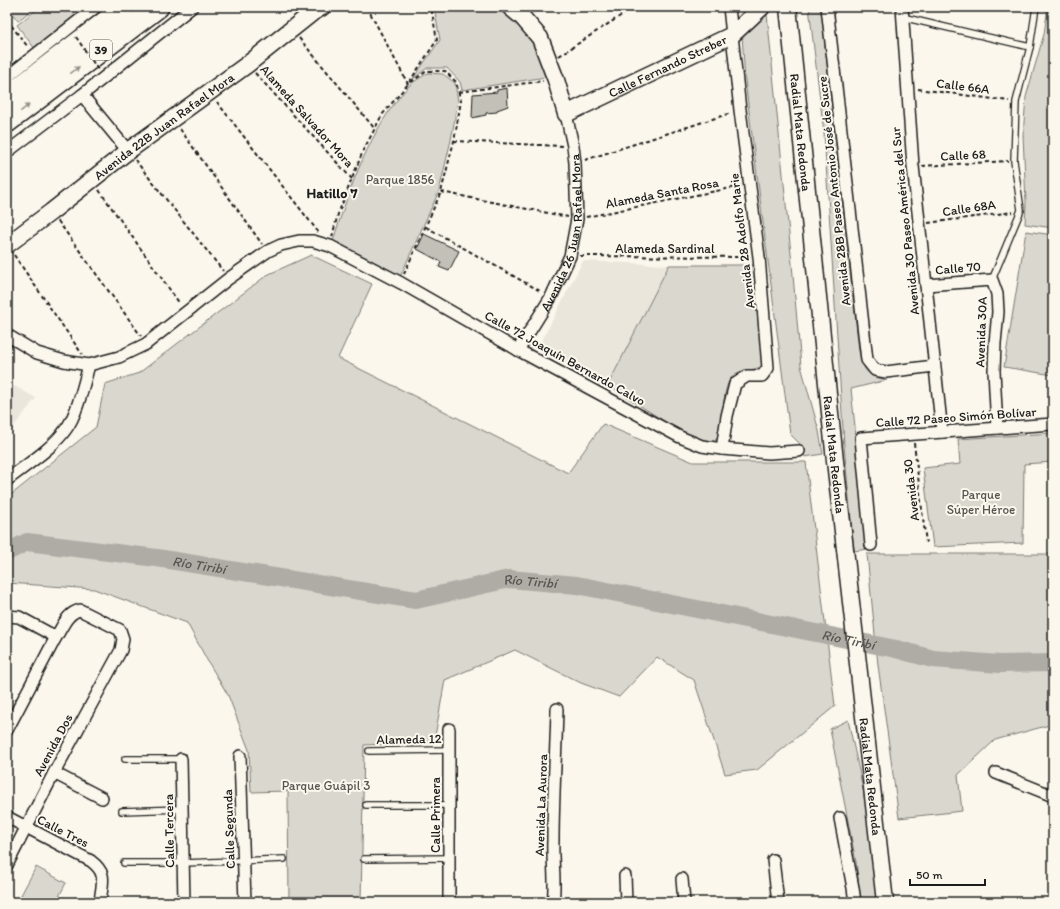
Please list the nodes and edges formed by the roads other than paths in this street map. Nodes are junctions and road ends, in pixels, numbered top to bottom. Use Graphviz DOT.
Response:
graph roads {
  1 [pos="96,7"];
  2 [pos="125,7"];
  3 [pos="158,7"];
  4 [pos="192,7"];
  5 [pos="322,7"];
  6 [pos="510,7"];
  7 [pos="729,7"];
  8 [pos="788,7"];
  9 [pos="827,7"];
  10 [pos="1036,7"];
  11 [pos="761,8"];
  12 [pos="902,12"];
  13 [pos="732,35"];
  14 [pos="1030,47"];
  15 [pos="7,77"];
  16 [pos="82,95"];
  17 [pos="7,97"];
  18 [pos="566,114"];
  19 [pos="7,122"];
  20 [pos="128,151"];
  21 [pos="7,152"];
  22 [pos="7,245"];
  23 [pos="992,280"];
  24 [pos="926,285"];
  25 [pos="7,335"];
  26 [pos="518,350"];
  27 [pos="89,365"];
  28 [pos="934,366"];
  29 [pos="1053,424"];
  30 [pos="997,428"];
  31 [pos="942,432"];
  32 [pos="722,448"];
  33 [pos="799,450"];
  34 [pos="7,480"];
  35 [pos="871,545"];
  36 [pos="7,616"];
  37 [pos="56,637"];
  38 [pos="558,709"];
  39 [pos="449,729"];
  40 [pos="7,730"];
  41 [pos="449,750"];
  42 [pos="369,751"];
  43 [pos="240,756"];
  44 [pos="125,759"];
  45 [pos="181,759"];
  46 [pos="54,773"];
  47 [pos="996,773"];
  48 [pos="1053,796"];
  49 [pos="102,798"];
  50 [pos="366,805"];
  51 [pos="449,805"];
  52 [pos="183,809"];
  53 [pos="122,811"];
  54 [pos="7,817"];
  55 [pos="840,818"];
  56 [pos="26,828"];
  57 [pos="449,858"];
  58 [pos="284,859"];
  59 [pos="364,859"];
  60 [pos="773,860"];
  61 [pos="244,861"];
  62 [pos="124,863"];
  63 [pos="184,863"];
  64 [pos="7,865"];
  65 [pos="625,876"];
  66 [pos="682,879"];
  67 [pos="100,902"];
  68 [pos="184,902"];
  69 [pos="245,902"];
  70 [pos="449,902"];
  71 [pos="553,902"];
  72 [pos="626,902"];
  73 [pos="684,902"];
  74 [pos="778,902"];
  75 [pos="854,902"];
  76 [pos="885,902"];
  1 -- 15 [label="street"];
  2 -- 17 [label="highway, 39"];
  19 -- 3 [label="highway, 39, one-way"];
  4 -- 16 [label="street"];
  5 -- 20 [label="main road, Avenida 22B Juan Rafael Mora"];
  6 -- 18 [label="main road, Avenida 26 Juan Rafael Mora"];
  7 -- 13 [label="street, Avenida 28 Adolfo Marie"];
  8 -- 76 [label="main road, Radial Mata Redonda"];
  9 -- 28 [label="street, Avenida 28B Paseo Antonio José de Sucre"];
  10 -- 14 [label="lane"];
  11 -- 13 [label="main road, Calle Fernando Streber"];
  12 -- 14 [label="lane"];
  12 -- 24 [label="street, Avenida 30 Paseo América del Sur"];
  13 -- 18 [label="main road, Calle Fernando Streber"];
  13 -- 32 [label="street, Avenida 28 Adolfo Marie"];
  14 -- 23 [label="lane, Avenida 30A"];
  16 -- 20 [label="street"];
  16 -- 21 [label="street"];
  18 -- 26 [label="street, Avenida 26 Juan Rafael Mora"];
  20 -- 22 [label="main road, Avenida 22B Juan Rafael Mora"];
  23 -- 24 [label="street, Calle 70"];
  23 -- 30 [label="street, Avenida 30A"];
  24 -- 28 [label="street, Avenida 30 Paseo América del Sur"];
  25 -- 27 [label="street"];
  26 -- 27 [label="street, Calle 72 Joaquín Bernardo Calvo"];
  26 -- 32 [label="street, Calle 72 Joaquín Bernardo Calvo"];
  27 -- 34 [label="street"];
  28 -- 31 [label="street, Avenida 30 Paseo América del Sur"];
  29 -- 30 [label="street, Calle 72 Paseo Simón Bolívar"];
  30 -- 31 [label="street, Calle 72 Paseo Simón Bolívar"];
  31 -- 35 [label="street, Calle 72 Paseo Simón Bolívar"];
  32 -- 33 [label="street, Calle 72 Joaquín Bernardo Calvo"];
  36 -- 37 [label="street"];
  37 -- 40 [label="street"];
  37 -- 46 [label="street, Avenida Dos"];
  38 -- 71 [label="street, Avenida La Aurora"];
  39 -- 41 [label="street, Calle Primera"];
  41 -- 42 [label="lane, Alameda 12"];
  41 -- 51 [label="street, Calle Primera"];
  43 -- 61 [label="street, Calle Segunda"];
  44 -- 45 [label="lane"];
  45 -- 52 [label="street, Calle Tercera"];
  46 -- 49 [label="street"];
  46 -- 56 [label="street, Avenida Dos"];
  47 -- 48 [label="street"];
  50 -- 51 [label="lane"];
  51 -- 57 [label="street, Calle Primera"];
  52 -- 53 [label="lane"];
  52 -- 63 [label="street, Calle Tercera"];
  54 -- 56 [label="street, Calle Tres"];
  55 -- 75 [label="street"];
  56 -- 64 [label="street, Avenida Dos"];
  56 -- 67 [label="street, Calle Tres"];
  57 -- 59 [label="lane"];
  57 -- 70 [label="street, Calle Primera"];
  58 -- 61 [label="lane"];
  60 -- 74 [label="street"];
  61 -- 63 [label="lane"];
  61 -- 69 [label="street, Calle Segunda"];
  62 -- 63 [label="lane"];
  63 -- 68 [label="street, Calle Tercera"];
  65 -- 72 [label="street"];
  66 -- 73 [label="street"];
}
